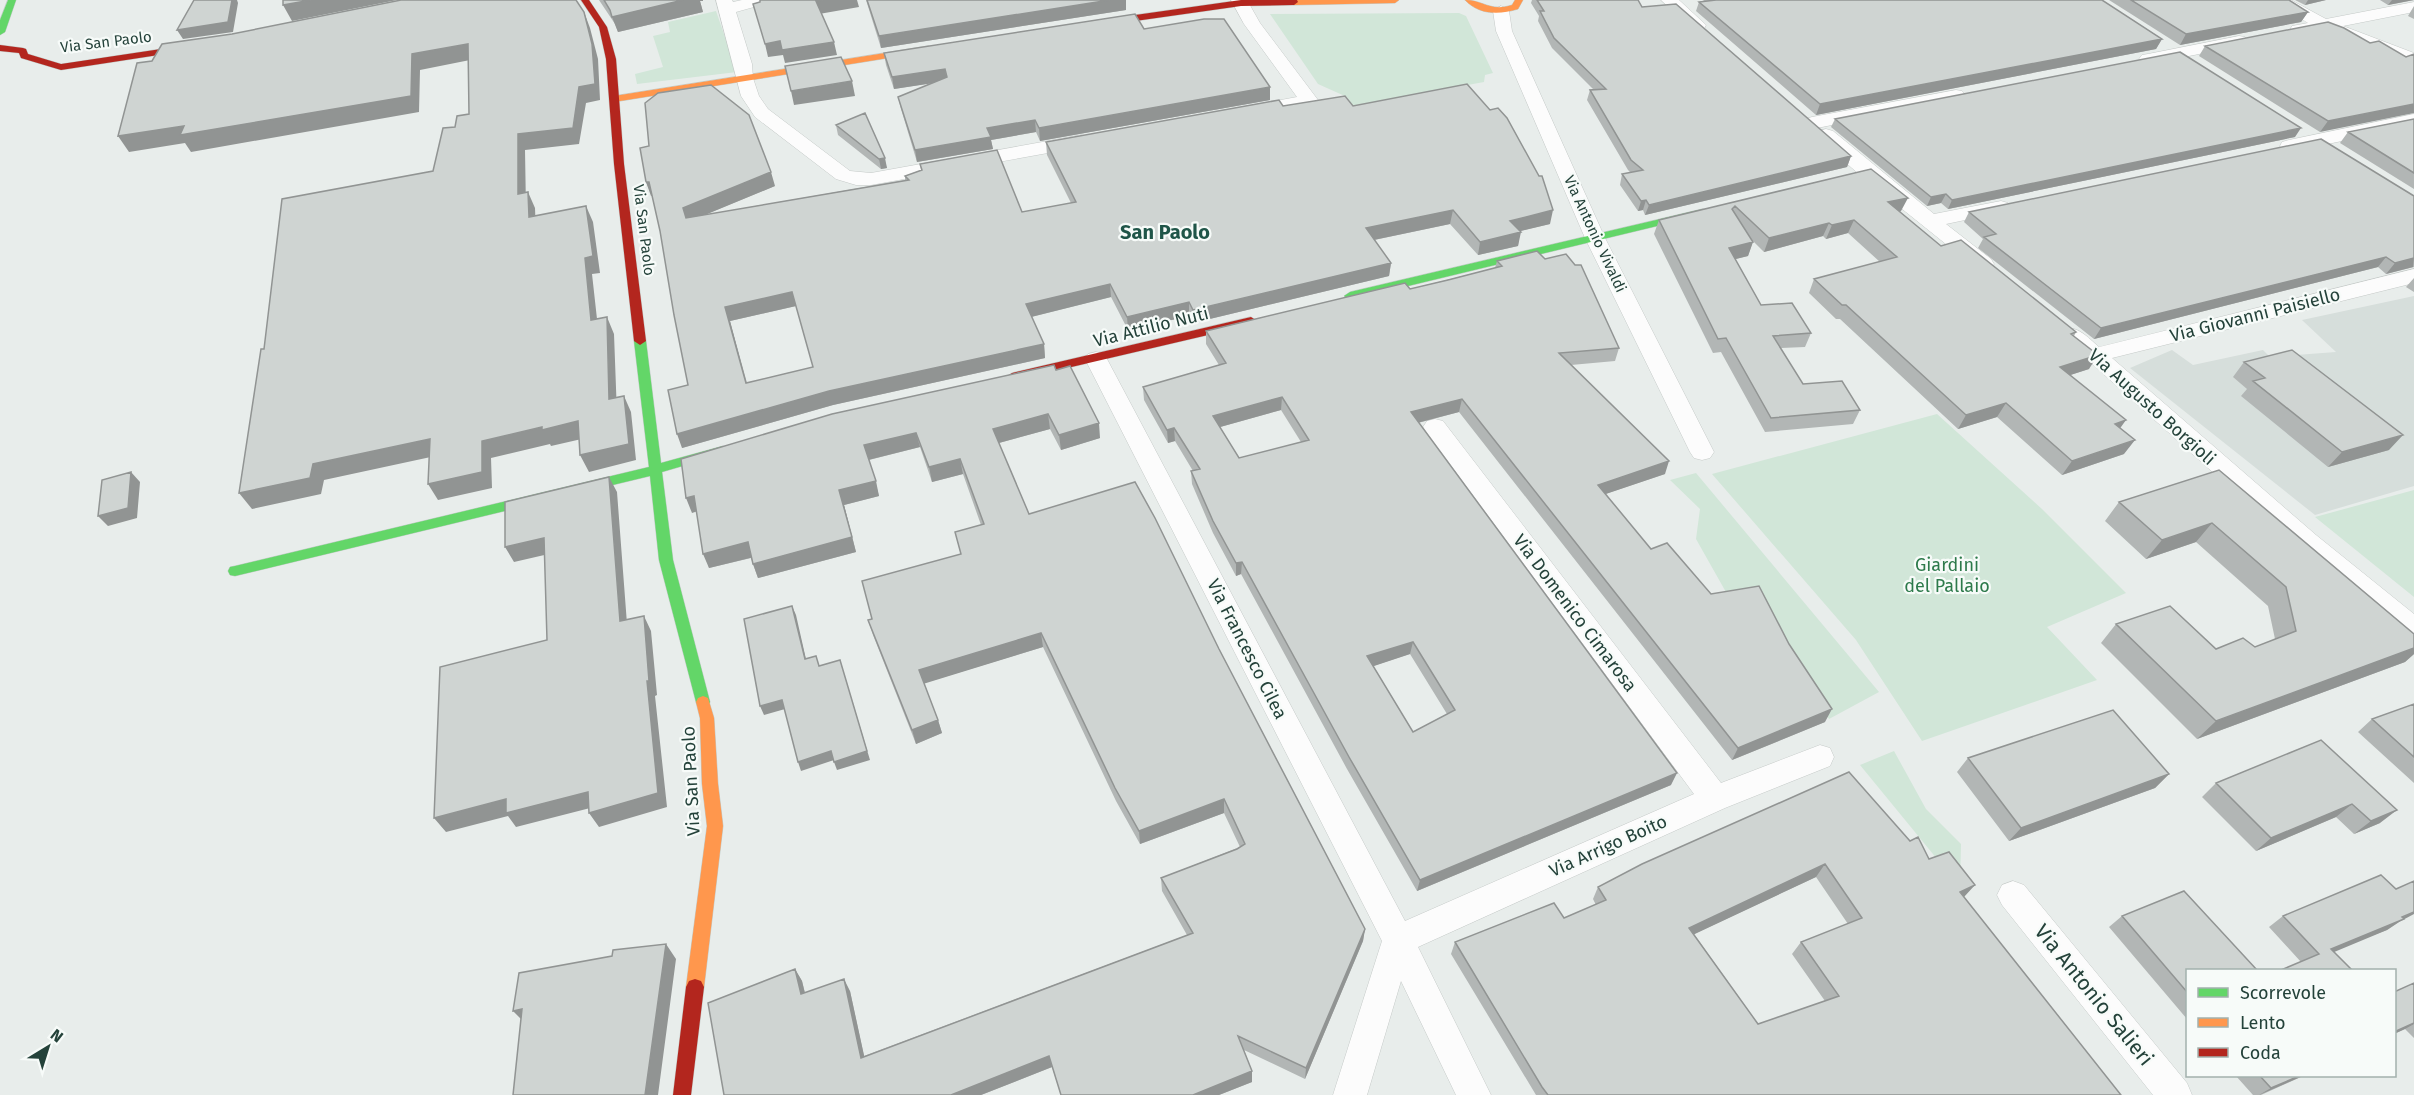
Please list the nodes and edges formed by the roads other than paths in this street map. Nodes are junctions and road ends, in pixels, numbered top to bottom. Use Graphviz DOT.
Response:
graph roads {
  1 [pos="12,0"];
  2 [pos="585,0"];
  3 [pos="762,0"];
  4 [pos="1395,0"];
  5 [pos="1459,0"];
  6 [pos="1469,0"];
  7 [pos="1519,0"];
  8 [pos="1669,0"];
  9 [pos="2279,0"];
  10 [pos="1240,1"];
  11 [pos="726,4"];
  12 [pos="2414,7"];
  13 [pos="1501,11"];
  14 [pos="2324,25"];
  15 [pos="1079,26"];
  16 [pos="2279,34"];
  17 [pos="2256,38"];
  18 [pos="1714,39"];
  19 [pos="2,41"];
  20 [pos="2158,42"];
  21 [pos="218,44"];
  22 [pos="940,47"];
  23 [pos="2176,54"];
  24 [pos="2414,59"];
  25 [pos="2129,62"];
  26 [pos="2196,66"];
  27 [pos="744,78"];
  28 [pos="1976,91"];
  29 [pos="614,99"];
  30 [pos="1228,114"];
  31 [pos="2414,120"];
  32 [pos="2295,129"];
  33 [pos="1102,137"];
  34 [pos="2315,141"];
  35 [pos="2269,151"];
  36 [pos="2335,153"];
  37 [pos="2024,202"];
  38 [pos="1720,208"];
  39 [pos="1931,221"];
  40 [pos="1595,238"];
  41 [pos="1995,273"];
  42 [pos="2414,276"];
  43 [pos="1340,299"];
  44 [pos="1270,316"];
  45 [pos="2059,325"];
  46 [pos="2096,355"];
  47 [pos="1096,359"];
  48 [pos="994,381"];
  49 [pos="1435,428"];
  50 [pos="733,447"];
  51 [pos="1702,452"];
  52 [pos="654,470"];
  53 [pos="235,571"];
  54 [pos="2414,629"];
  55 [pos="1820,757"];
  56 [pos="1715,799"];
  57 [pos="2013,895"];
  58 [pos="1398,940"];
  59 [pos="682,1095"];
  60 [pos="1350,1095"];
  61 [pos="1474,1095"];
  62 [pos="2175,1095"];
  1 -- 19 [label="street"];
  2 -- 29 [label="street, Via San Paolo"];
  3 -- 11 [label="street"];
  4 -- 10 [label="street"];
  5 -- 6 [label="street"];
  6 -- 13 [label="street"];
  7 -- 13 [label="street"];
  8 -- 18 [label="street"];
  9 -- 14 [label="street"];
  10 -- 15 [label="street"];
  10 -- 30 [label="street"];
  11 -- 27 [label="street"];
  12 -- 14 [label="street"];
  13 -- 40 [label="street, Via Antonio Vivaldi"];
  14 -- 16 [label="street"];
  14 -- 24 [label="street"];
  17 -- 23 [label="street"];
  19 -- 21 [label="street, Via San Paolo"];
  20 -- 23 [label="street"];
  22 -- 27 [label="street"];
  23 -- 25 [label="street"];
  23 -- 26 [label="street"];
  27 -- 29 [label="street"];
  27 -- 33 [label="street"];
  28 -- 39 [label="street"];
  29 -- 52 [label="street, Via San Paolo"];
  31 -- 34 [label="street"];
  32 -- 34 [label="street"];
  34 -- 35 [label="street"];
  34 -- 36 [label="street"];
  37 -- 39 [label="street"];
  38 -- 40 [label="street"];
  39 -- 41 [label="street"];
  40 -- 43 [label="street"];
  40 -- 51 [label="street, Via Antonio Vivaldi"];
  42 -- 46 [label="street, Via Giovanni Paisiello"];
  44 -- 47 [label="street, Via Attilio Nuti"];
  45 -- 46 [label="street, Via Augusto Borgioli"];
  46 -- 54 [label="street, Via Augusto Borgioli"];
  47 -- 48 [label="street, Via Attilio Nuti"];
  47 -- 58 [label="street, Via Francesco Cilea"];
  49 -- 56 [label="street, Via Domenico Cimarosa"];
  50 -- 52 [label="street"];
  52 -- 53 [label="street"];
  52 -- 59 [label="street, Via San Paolo"];
  55 -- 56 [label="street, Via Arrigo Boito"];
  56 -- 58 [label="street, Via Arrigo Boito"];
  57 -- 62 [label="street, Via Antonio Salieri"];
  58 -- 60 [label="street"];
  58 -- 61 [label="street, Via Francesco Cilea"];
}
